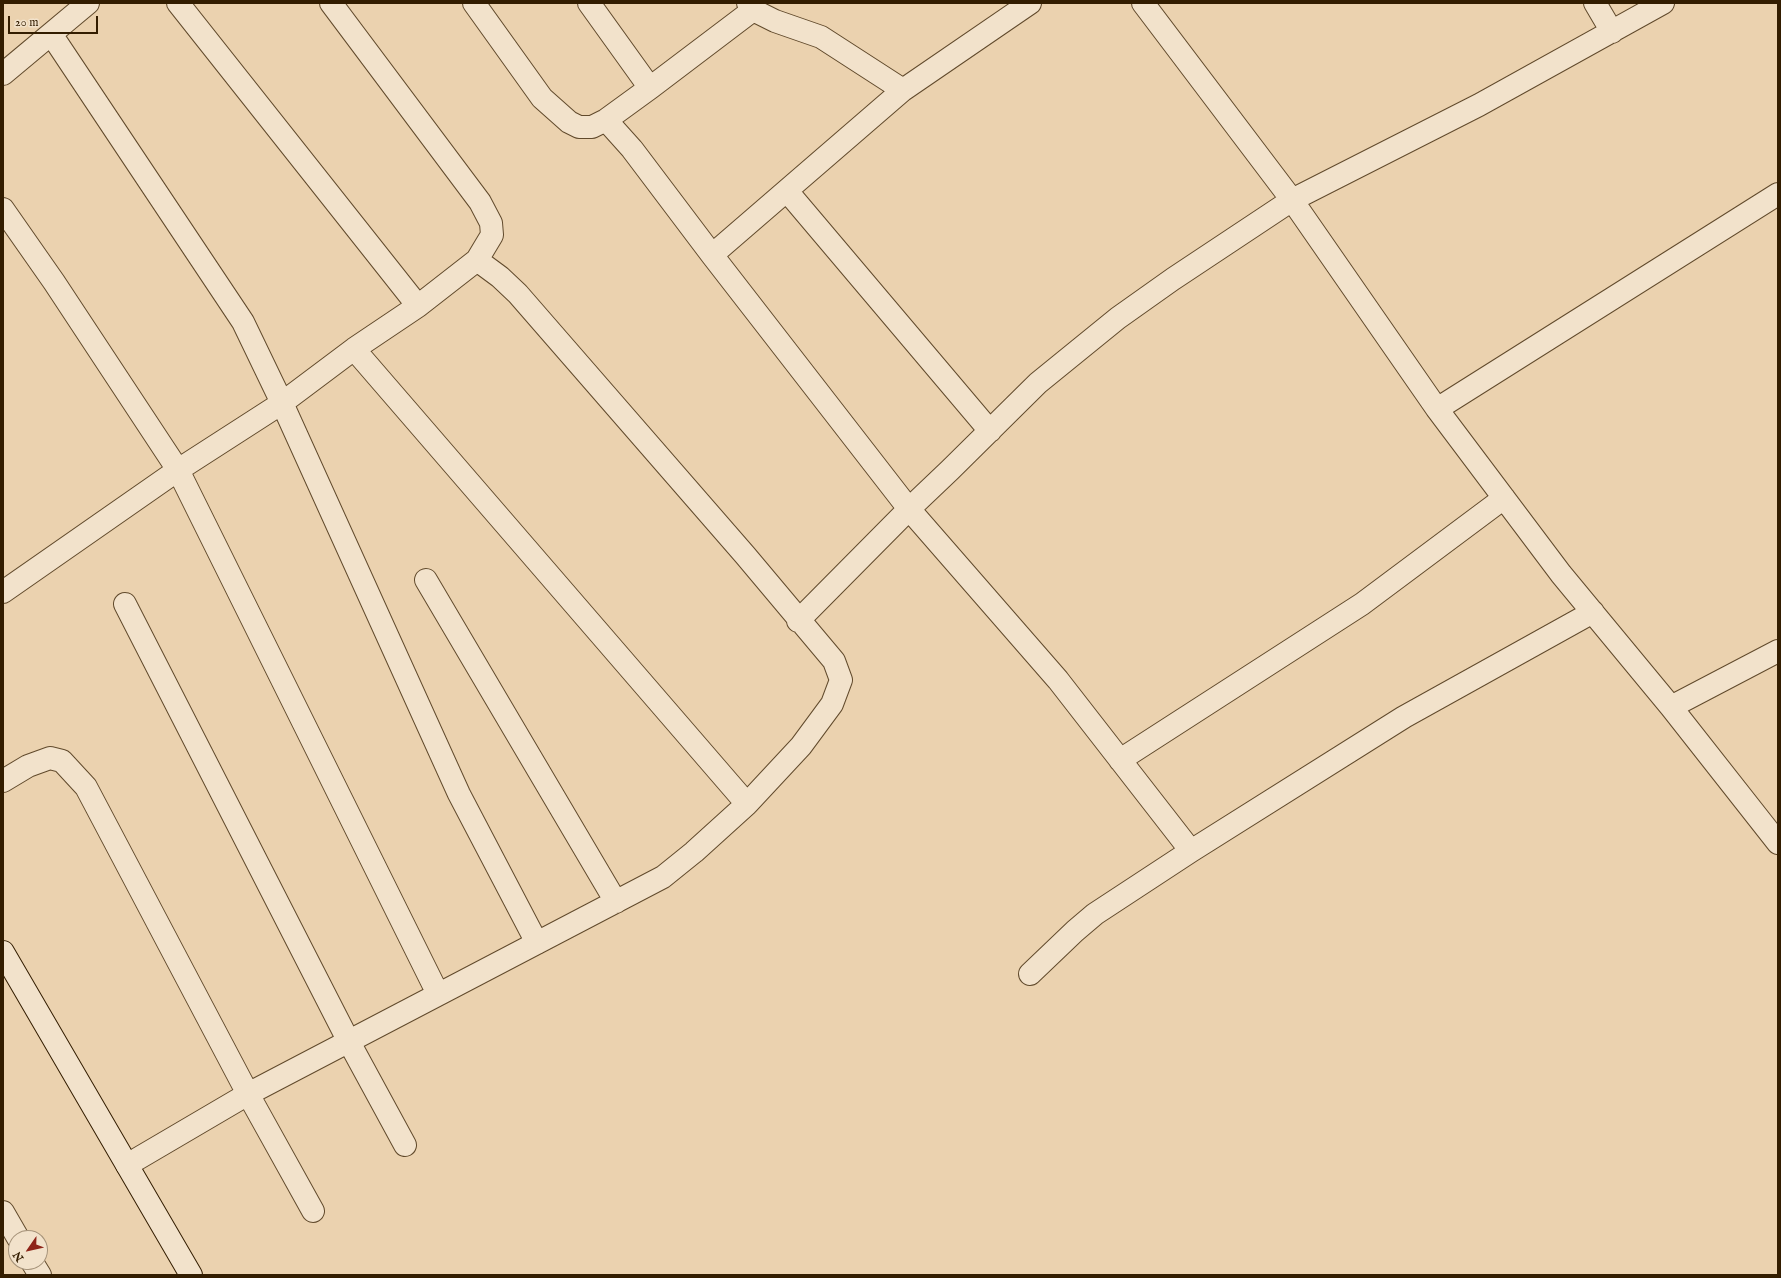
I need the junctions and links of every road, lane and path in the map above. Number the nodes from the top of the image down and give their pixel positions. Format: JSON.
{"nodes":[{"id":1,"x":88,"y":3,"type":"edge"},
{"id":2,"x":178,"y":3,"type":"edge"},
{"id":3,"x":331,"y":3,"type":"edge"},
{"id":4,"x":474,"y":3,"type":"edge"},
{"id":5,"x":589,"y":3,"type":"edge"},
{"id":6,"x":1030,"y":3,"type":"edge"},
{"id":7,"x":1143,"y":3,"type":"edge"},
{"id":8,"x":1595,"y":3,"type":"edge"},
{"id":9,"x":1663,"y":3,"type":"edge"},
{"id":10,"x":750,"y":6,"type":"edge"},
{"id":11,"x":1612,"y":32,"type":"junction"},
{"id":12,"x":51,"y":34,"type":"junction"},
{"id":13,"x":3,"y":74,"type":"edge"},
{"id":14,"x":650,"y":88,"type":"junction"},
{"id":15,"x":903,"y":90,"type":"junction"},
{"id":16,"x":606,"y":120,"type":"junction"},
{"id":17,"x":787,"y":191,"type":"junction"},
{"id":18,"x":1778,"y":194,"type":"edge"},
{"id":19,"x":1292,"y":200,"type":"junction"},
{"id":20,"x":3,"y":209,"type":"edge"},
{"id":21,"x":712,"y":255,"type":"junction"},
{"id":22,"x":477,"y":260,"type":"junction"},
{"id":23,"x":418,"y":306,"type":"junction"},
{"id":24,"x":354,"y":349,"type":"junction"},
{"id":25,"x":282,"y":403,"type":"junction"},
{"id":26,"x":1437,"y":409,"type":"junction"},
{"id":27,"x":990,"y":431,"type":"junction"},
{"id":28,"x":178,"y":470,"type":"junction"},
{"id":29,"x":1504,"y":498,"type":"junction"},
{"id":30,"x":909,"y":509,"type":"junction"},
{"id":31,"x":426,"y":580,"type":"dead end"},
{"id":32,"x":3,"y":592,"type":"edge"},
{"id":33,"x":125,"y":604,"type":"dead end"},
{"id":34,"x":1593,"y":612,"type":"junction"},
{"id":35,"x":798,"y":621,"type":"junction"},
{"id":36,"x":1778,"y":651,"type":"edge"},
{"id":37,"x":1671,"y":707,"type":"junction"},
{"id":38,"x":1120,"y":760,"type":"junction"},
{"id":39,"x":3,"y":781,"type":"edge"},
{"id":40,"x":746,"y":804,"type":"junction"},
{"id":41,"x":1770,"y":818,"type":"edge"},
{"id":42,"x":1778,"y":843,"type":"edge"},
{"id":43,"x":1191,"y":851,"type":"junction"},
{"id":44,"x":616,"y":902,"type":"junction"},
{"id":45,"x":537,"y":943,"type":"junction"},
{"id":46,"x":3,"y":952,"type":"edge"},
{"id":47,"x":1030,"y":974,"type":"dead end"},
{"id":48,"x":438,"y":994,"type":"junction"},
{"id":49,"x":349,"y":1042,"type":"junction"},
{"id":50,"x":248,"y":1094,"type":"junction"},
{"id":51,"x":405,"y":1145,"type":"dead end"},
{"id":52,"x":127,"y":1165,"type":"junction"},
{"id":53,"x":313,"y":1211,"type":"dead end"},
{"id":54,"x":3,"y":1212,"type":"edge"},
{"id":55,"x":13,"y":1230,"type":"edge"},
{"id":56,"x":191,"y":1275,"type":"edge"}],
"edges":[{"from":1,"to":12,"type":"street"},
{"from":2,"to":23,"type":"street"},
{"from":3,"to":22,"type":"street"},
{"from":4,"to":16,"type":"street"},
{"from":5,"to":14,"type":"street"},
{"from":6,"to":15,"type":"street"},
{"from":7,"to":19,"type":"street"},
{"from":8,"to":11,"type":"street"},
{"from":9,"to":11,"type":"street"},
{"from":10,"to":14,"type":"street"},
{"from":10,"to":15,"type":"street"},
{"from":11,"to":19,"type":"street"},
{"from":12,"to":13,"type":"street"},
{"from":12,"to":25,"type":"street"},
{"from":14,"to":16,"type":"street"},
{"from":15,"to":17,"type":"street"},
{"from":16,"to":21,"type":"street"},
{"from":17,"to":21,"type":"street"},
{"from":17,"to":27,"type":"street"},
{"from":18,"to":26,"type":"street"},
{"from":19,"to":26,"type":"street"},
{"from":19,"to":27,"type":"street"},
{"from":20,"to":28,"type":"street"},
{"from":21,"to":30,"type":"street"},
{"from":22,"to":23,"type":"street"},
{"from":22,"to":35,"type":"street"},
{"from":23,"to":24,"type":"street"},
{"from":24,"to":25,"type":"street"},
{"from":24,"to":40,"type":"street"},
{"from":25,"to":28,"type":"street"},
{"from":25,"to":45,"type":"street"},
{"from":26,"to":29,"type":"street"},
{"from":27,"to":30,"type":"street"},
{"from":28,"to":32,"type":"street"},
{"from":28,"to":48,"type":"street"},
{"from":29,"to":34,"type":"street"},
{"from":29,"to":38,"type":"street"},
{"from":30,"to":35,"type":"street"},
{"from":30,"to":38,"type":"street"},
{"from":31,"to":44,"type":"street"},
{"from":33,"to":49,"type":"street"},
{"from":34,"to":37,"type":"street"},
{"from":34,"to":43,"type":"street"},
{"from":35,"to":40,"type":"street"},
{"from":36,"to":37,"type":"street"},
{"from":37,"to":41,"type":"street"},
{"from":38,"to":43,"type":"street"},
{"from":39,"to":50,"type":"street"},
{"from":40,"to":44,"type":"street"},
{"from":41,"to":42,"type":"street"},
{"from":43,"to":47,"type":"street"},
{"from":44,"to":45,"type":"street"},
{"from":45,"to":48,"type":"street"},
{"from":46,"to":52,"type":"street"},
{"from":48,"to":49,"type":"street"},
{"from":49,"to":50,"type":"street"},
{"from":49,"to":51,"type":"street"},
{"from":50,"to":52,"type":"street"},
{"from":50,"to":53,"type":"street"},
{"from":52,"to":56,"type":"street"},
{"from":54,"to":55,"type":"street"}]}
